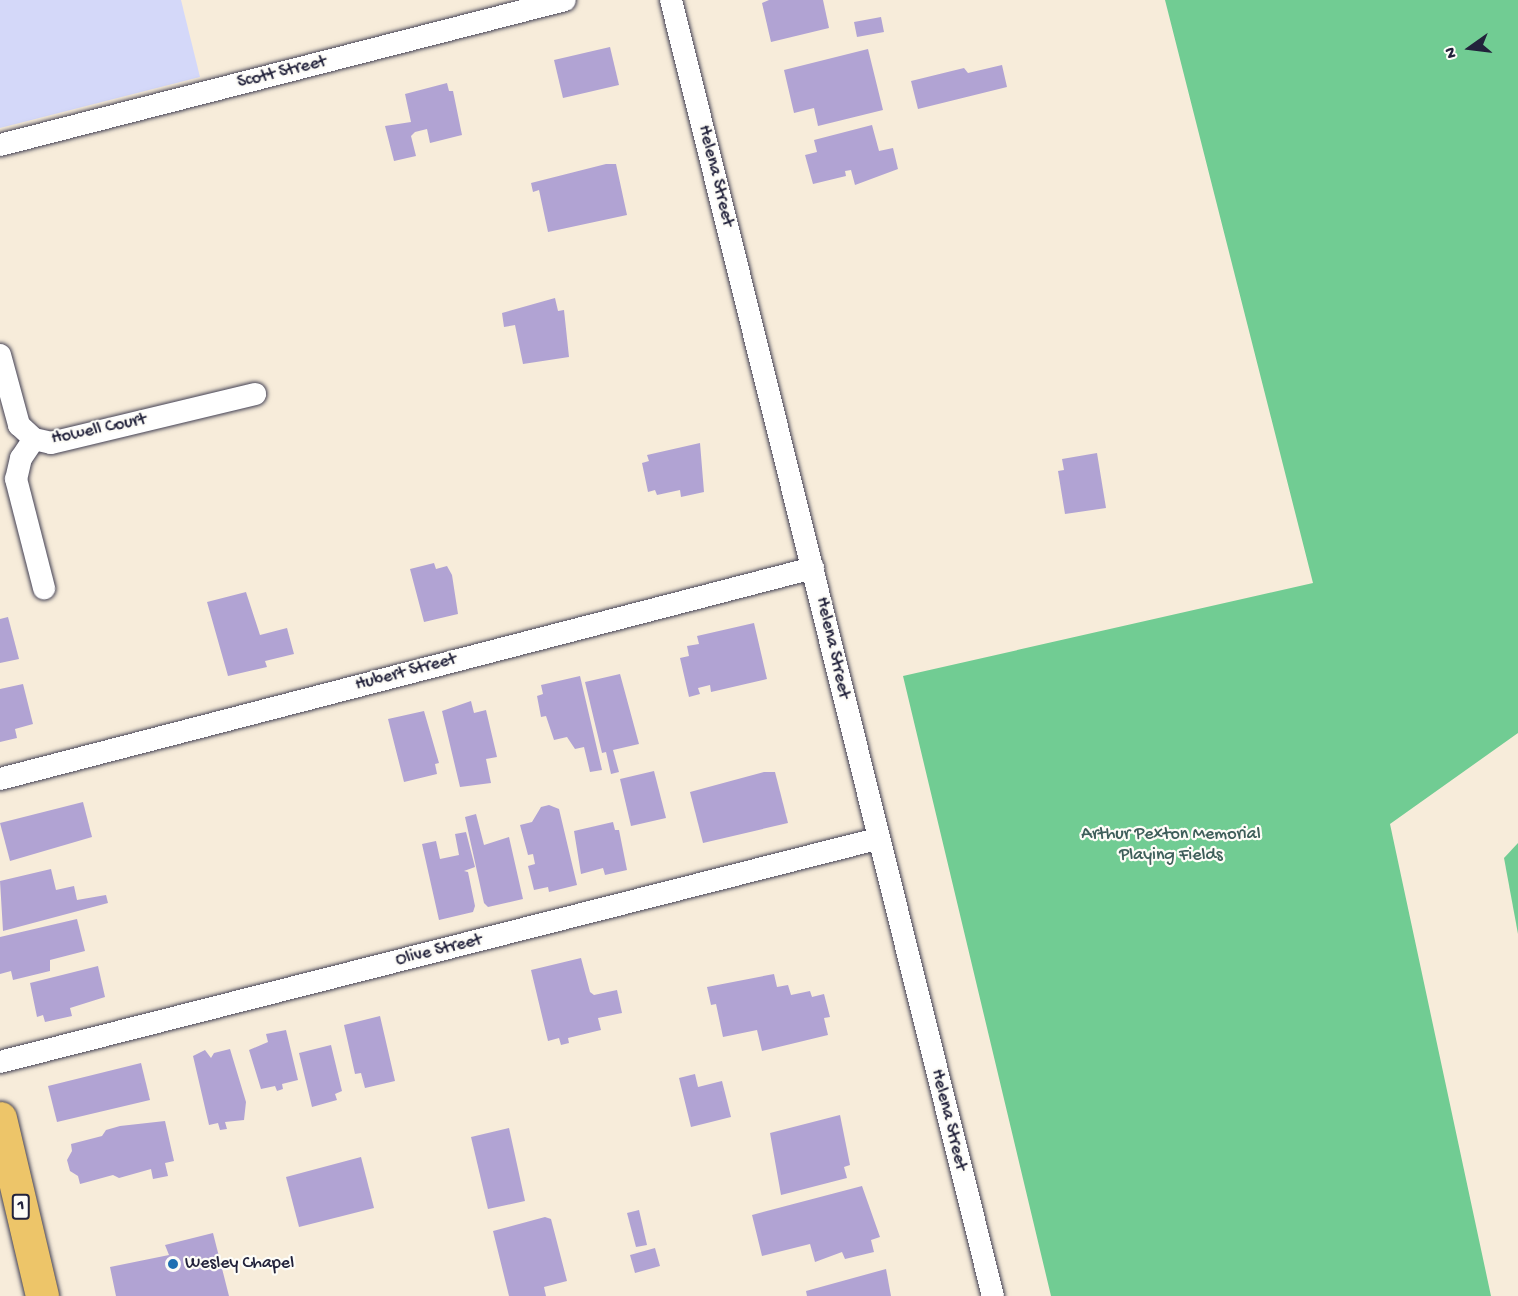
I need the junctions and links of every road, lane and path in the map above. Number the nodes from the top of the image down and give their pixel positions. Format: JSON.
{"nodes":[{"id":1,"x":565,"y":0,"type":"edge"},
{"id":2,"x":671,"y":0,"type":"edge"},
{"id":3,"x":0,"y":145,"type":"edge"},
{"id":4,"x":0,"y":355,"type":"edge"},
{"id":5,"x":255,"y":394,"type":"dead end"},
{"id":6,"x":34,"y":439,"type":"junction"},
{"id":7,"x":813,"y":567,"type":"junction"},
{"id":8,"x":44,"y":588,"type":"dead end"},
{"id":9,"x":0,"y":779,"type":"edge"},
{"id":10,"x":877,"y":839,"type":"junction"},
{"id":11,"x":0,"y":1062,"type":"edge"},
{"id":12,"x":0,"y":1118,"type":"edge"},
{"id":13,"x":42,"y":1296,"type":"edge"},
{"id":14,"x":993,"y":1296,"type":"edge"}],
"edges":[{"from":1,"to":3,"type":"street","name":"Scott Street"},
{"from":2,"to":7,"type":"street","name":"Helena Street"},
{"from":4,"to":6,"type":"street","name":"Howell Court"},
{"from":5,"to":6,"type":"street","name":"Howell Court"},
{"from":6,"to":8,"type":"street"},
{"from":7,"to":9,"type":"street","name":"Hubert Street"},
{"from":7,"to":10,"type":"street","name":"Helena Street"},
{"from":10,"to":11,"type":"street","name":"Olive Street"},
{"from":10,"to":14,"type":"street","name":"Helena Street"},
{"from":12,"to":13,"type":"highway","number":"1"}]}
